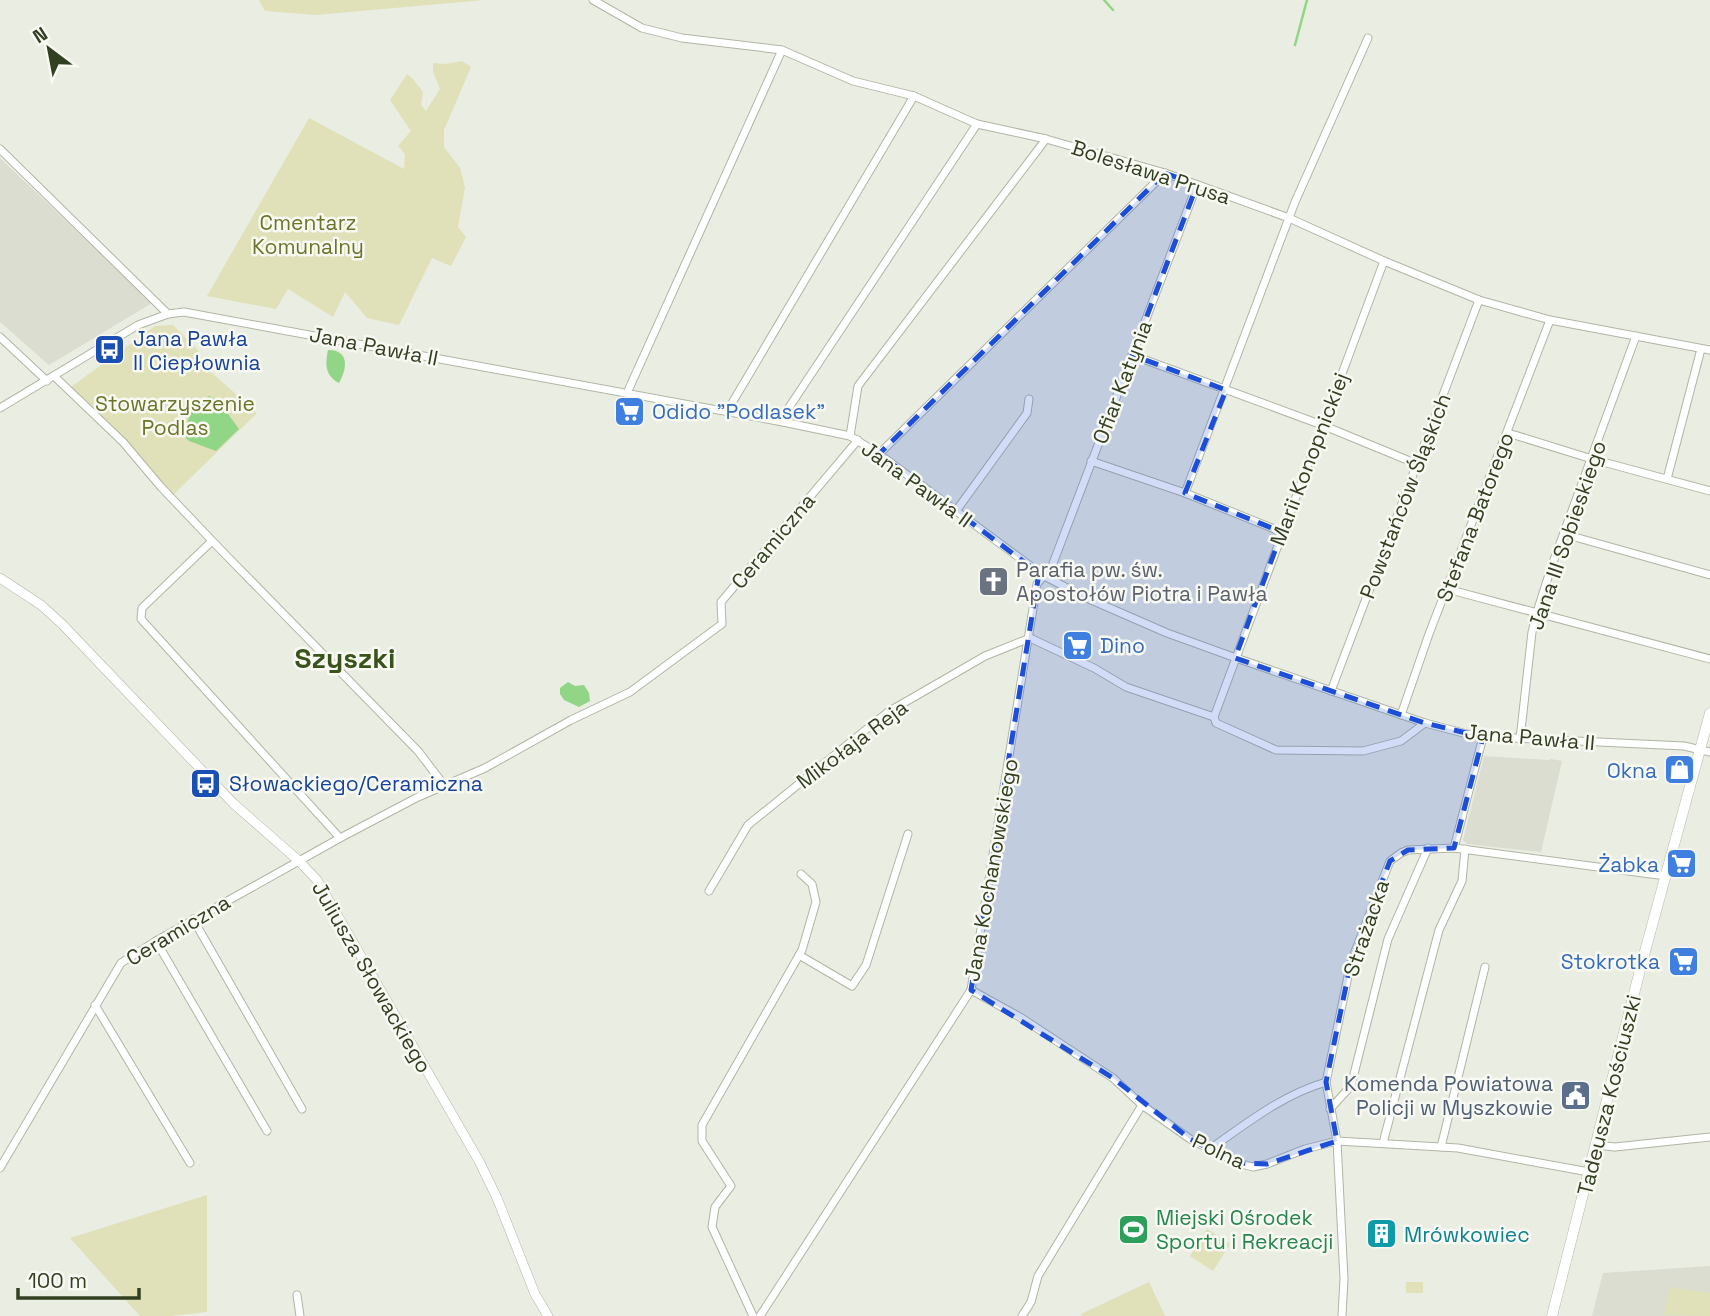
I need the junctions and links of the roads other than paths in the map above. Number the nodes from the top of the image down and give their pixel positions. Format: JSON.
{"nodes":[{"id":1,"x":593,"y":0,"type":"edge"},
{"id":2,"x":1368,"y":38,"type":"dead end"},
{"id":3,"x":782,"y":50,"type":"junction"},
{"id":4,"x":914,"y":96,"type":"junction"},
{"id":5,"x":977,"y":124,"type":"junction"},
{"id":6,"x":1046,"y":139,"type":"junction"},
{"id":7,"x":0,"y":149,"type":"edge"},
{"id":8,"x":1165,"y":173,"type":"junction"},
{"id":9,"x":1197,"y":186,"type":"junction"},
{"id":10,"x":1289,"y":218,"type":"junction"},
{"id":11,"x":1384,"y":261,"type":"junction"},
{"id":12,"x":1479,"y":300,"type":"junction"},
{"id":13,"x":169,"y":314,"type":"junction"},
{"id":14,"x":1550,"y":320,"type":"junction"},
{"id":15,"x":1636,"y":336,"type":"junction"},
{"id":16,"x":0,"y":337,"type":"edge"},
{"id":17,"x":1701,"y":349,"type":"junction"},
{"id":18,"x":1710,"y":350,"type":"edge"},
{"id":19,"x":1132,"y":355,"type":"junction"},
{"id":20,"x":54,"y":376,"type":"junction"},
{"id":21,"x":47,"y":381,"type":"junction"},
{"id":22,"x":1226,"y":390,"type":"junction"},
{"id":23,"x":627,"y":393,"type":"junction"},
{"id":24,"x":1029,"y":399,"type":"dead end"},
{"id":25,"x":0,"y":408,"type":"edge"},
{"id":26,"x":729,"y":412,"type":"junction"},
{"id":27,"x":783,"y":422,"type":"junction"},
{"id":28,"x":1322,"y":425,"type":"junction"},
{"id":29,"x":1508,"y":433,"type":"junction"},
{"id":30,"x":854,"y":438,"type":"junction"},
{"id":31,"x":879,"y":454,"type":"junction"},
{"id":32,"x":1592,"y":459,"type":"junction"},
{"id":33,"x":1091,"y":461,"type":"junction"},
{"id":34,"x":1417,"y":464,"type":"junction"},
{"id":35,"x":1667,"y":479,"type":"junction"},
{"id":36,"x":1710,"y":491,"type":"edge"},
{"id":37,"x":1185,"y":494,"type":"junction"},
{"id":38,"x":956,"y":511,"type":"junction"},
{"id":39,"x":1282,"y":532,"type":"junction"},
{"id":40,"x":1564,"y":534,"type":"junction"},
{"id":41,"x":212,"y":541,"type":"junction"},
{"id":42,"x":1710,"y":575,"type":"edge"},
{"id":43,"x":1044,"y":576,"type":"junction"},
{"id":44,"x":2,"y":578,"type":"edge"},
{"id":45,"x":1447,"y":589,"type":"junction"},
{"id":46,"x":1537,"y":612,"type":"junction"},
{"id":47,"x":1030,"y":638,"type":"junction"},
{"id":48,"x":1236,"y":658,"type":"junction"},
{"id":49,"x":1710,"y":659,"type":"edge"},
{"id":50,"x":1331,"y":691,"type":"junction"},
{"id":51,"x":1710,"y":713,"type":"edge"},
{"id":52,"x":1401,"y":715,"type":"junction"},
{"id":53,"x":1214,"y":717,"type":"junction"},
{"id":54,"x":1425,"y":723,"type":"junction"},
{"id":55,"x":1483,"y":737,"type":"junction"},
{"id":56,"x":1520,"y":739,"type":"junction"},
{"id":57,"x":1705,"y":751,"type":"edge"},
{"id":58,"x":444,"y":785,"type":"junction"},
{"id":59,"x":908,"y":834,"type":"dead end"},
{"id":60,"x":340,"y":838,"type":"junction"},
{"id":61,"x":1428,"y":848,"type":"junction"},
{"id":62,"x":1454,"y":848,"type":"junction"},
{"id":63,"x":1465,"y":849,"type":"junction"},
{"id":64,"x":299,"y":861,"type":"junction"},
{"id":65,"x":801,"y":874,"type":"dead end"},
{"id":66,"x":1666,"y":876,"type":"junction"},
{"id":67,"x":709,"y":891,"type":"dead end"},
{"id":68,"x":193,"y":919,"type":"junction"},
{"id":69,"x":156,"y":941,"type":"junction"},
{"id":70,"x":799,"y":955,"type":"junction"},
{"id":71,"x":1485,"y":967,"type":"dead end"},
{"id":72,"x":971,"y":990,"type":"junction"},
{"id":73,"x":95,"y":1005,"type":"junction"},
{"id":74,"x":1326,"y":1082,"type":"junction"},
{"id":75,"x":1143,"y":1105,"type":"junction"},
{"id":76,"x":302,"y":1109,"type":"dead end"},
{"id":77,"x":1330,"y":1109,"type":"junction"},
{"id":78,"x":267,"y":1131,"type":"dead end"},
{"id":79,"x":1710,"y":1137,"type":"edge"},
{"id":80,"x":1337,"y":1141,"type":"junction"},
{"id":81,"x":1383,"y":1143,"type":"junction"},
{"id":82,"x":1596,"y":1145,"type":"junction"},
{"id":83,"x":1441,"y":1147,"type":"junction"},
{"id":84,"x":1210,"y":1149,"type":"junction"},
{"id":85,"x":190,"y":1163,"type":"dead end"},
{"id":86,"x":0,"y":1168,"type":"edge"},
{"id":87,"x":1589,"y":1172,"type":"junction"},
{"id":88,"x":297,"y":1295,"type":"dead end"},
{"id":89,"x":1031,"y":1302,"type":"junction"},
{"id":90,"x":300,"y":1316,"type":"edge"},
{"id":91,"x":548,"y":1316,"type":"edge"},
{"id":92,"x":753,"y":1316,"type":"edge"},
{"id":93,"x":760,"y":1316,"type":"edge"},
{"id":94,"x":1022,"y":1316,"type":"edge"},
{"id":95,"x":1031,"y":1316,"type":"edge"},
{"id":96,"x":1342,"y":1316,"type":"edge"},
{"id":97,"x":1552,"y":1316,"type":"edge"}],
"edges":[{"from":1,"to":3,"type":"street","name":"Bolesława Prusa"},
{"from":2,"to":10,"type":"street"},
{"from":3,"to":4,"type":"street","name":"Bolesława Prusa"},
{"from":3,"to":23,"type":"street"},
{"from":4,"to":5,"type":"street","name":"Bolesława Prusa"},
{"from":4,"to":26,"type":"street"},
{"from":5,"to":6,"type":"street","name":"Bolesława Prusa"},
{"from":5,"to":27,"type":"street"},
{"from":6,"to":8,"type":"street","name":"Bolesława Prusa"},
{"from":6,"to":30,"type":"street"},
{"from":7,"to":13,"type":"street"},
{"from":8,"to":9,"type":"street","name":"Bolesława Prusa"},
{"from":8,"to":31,"type":"street"},
{"from":9,"to":10,"type":"street","name":"Bolesława Prusa"},
{"from":9,"to":19,"type":"street","name":"Ofiar Katynia"},
{"from":10,"to":11,"type":"street","name":"Bolesława Prusa"},
{"from":10,"to":22,"type":"street"},
{"from":11,"to":12,"type":"street","name":"Bolesława Prusa"},
{"from":11,"to":28,"type":"street","name":"Marii Konopnickiej"},
{"from":12,"to":14,"type":"street","name":"Bolesława Prusa"},
{"from":12,"to":34,"type":"street","name":"Powstańców Śląskich"},
{"from":13,"to":20,"type":"street","name":"Jana Pawła II"},
{"from":13,"to":23,"type":"street","name":"Jana Pawła II"},
{"from":14,"to":15,"type":"street","name":"Bolesława Prusa"},
{"from":14,"to":29,"type":"street","name":"Stefana Batorego"},
{"from":15,"to":17,"type":"street","name":"Bolesława Prusa"},
{"from":15,"to":32,"type":"street","name":"Jana III Sobieskiego"},
{"from":16,"to":21,"type":"street"},
{"from":17,"to":18,"type":"street","name":"Bolesława Prusa"},
{"from":17,"to":35,"type":"street"},
{"from":19,"to":22,"type":"street"},
{"from":19,"to":33,"type":"street","name":"Ofiar Katynia"},
{"from":20,"to":21,"type":"street","name":"Jana Pawła II"},
{"from":20,"to":41,"type":"street"},
{"from":21,"to":25,"type":"street","name":"Jana Pawła II"},
{"from":22,"to":28,"type":"street"},
{"from":22,"to":37,"type":"street"},
{"from":23,"to":26,"type":"street","name":"Jana Pawła II"},
{"from":24,"to":38,"type":"street"},
{"from":26,"to":27,"type":"street","name":"Jana Pawła II"},
{"from":27,"to":30,"type":"street","name":"Jana Pawła II"},
{"from":28,"to":34,"type":"street"},
{"from":28,"to":39,"type":"street","name":"Marii Konopnickiej"},
{"from":29,"to":32,"type":"street"},
{"from":29,"to":45,"type":"street","name":"Stefana Batorego"},
{"from":30,"to":31,"type":"street","name":"Jana Pawła II"},
{"from":30,"to":58,"type":"street","name":"Ceramiczna"},
{"from":31,"to":38,"type":"street","name":"Jana Pawła II"},
{"from":32,"to":35,"type":"street"},
{"from":32,"to":40,"type":"street","name":"Jana III Sobieskiego"},
{"from":33,"to":37,"type":"street"},
{"from":33,"to":43,"type":"street","name":"Ofiar Katynia"},
{"from":34,"to":50,"type":"street","name":"Powstańców Śląskich"},
{"from":35,"to":36,"type":"street"},
{"from":37,"to":39,"type":"street"},
{"from":38,"to":43,"type":"street","name":"Jana Pawła II"},
{"from":39,"to":48,"type":"street","name":"Marii Konopnickiej"},
{"from":40,"to":42,"type":"street"},
{"from":40,"to":46,"type":"street","name":"Jana III Sobieskiego"},
{"from":41,"to":58,"type":"street"},
{"from":41,"to":60,"type":"street"},
{"from":43,"to":47,"type":"street","name":"Jana Kochanowskiego"},
{"from":43,"to":48,"type":"street","name":"Jana Pawła II"},
{"from":44,"to":64,"type":"street","name":"Juliusza Słowackiego"},
{"from":45,"to":46,"type":"street"},
{"from":45,"to":52,"type":"street","name":"Stefana Batorego"},
{"from":46,"to":49,"type":"street"},
{"from":46,"to":56,"type":"street","name":"Jana III Sobieskiego"},
{"from":47,"to":53,"type":"street"},
{"from":47,"to":67,"type":"street","name":"Mikołaja Reja"},
{"from":47,"to":72,"type":"street","name":"Jana Kochanowskiego"},
{"from":48,"to":50,"type":"street","name":"Jana Pawła II"},
{"from":48,"to":53,"type":"street","name":"Marii Konopnickiej"},
{"from":50,"to":52,"type":"street","name":"Jana Pawła II"},
{"from":51,"to":57,"type":"main road","name":"Tadeusza Kościuszki"},
{"from":52,"to":54,"type":"street","name":"Jana Pawła II"},
{"from":53,"to":54,"type":"street"},
{"from":54,"to":55,"type":"street","name":"Jana Pawła II"},
{"from":55,"to":56,"type":"street","name":"Jana Pawła II"},
{"from":55,"to":62,"type":"street"},
{"from":56,"to":57,"type":"street","name":"Jana Pawła II"},
{"from":57,"to":66,"type":"main road","name":"Tadeusza Kościuszki"},
{"from":58,"to":60,"type":"street","name":"Ceramiczna"},
{"from":59,"to":70,"type":"street"},
{"from":60,"to":64,"type":"street","name":"Ceramiczna"},
{"from":61,"to":62,"type":"street","name":"Strażacka"},
{"from":61,"to":74,"type":"street","name":"Strażacka"},
{"from":61,"to":77,"type":"street"},
{"from":62,"to":63,"type":"street","name":"Strażacka"},
{"from":63,"to":66,"type":"street","name":"Strażacka"},
{"from":63,"to":81,"type":"street"},
{"from":64,"to":68,"type":"street","name":"Ceramiczna"},
{"from":64,"to":91,"type":"street","name":"Juliusza Słowackiego"},
{"from":65,"to":70,"type":"street"},
{"from":66,"to":82,"type":"main road","name":"Tadeusza Kościuszki"},
{"from":68,"to":69,"type":"street","name":"Ceramiczna"},
{"from":68,"to":76,"type":"street"},
{"from":69,"to":73,"type":"street","name":"Ceramiczna"},
{"from":69,"to":78,"type":"street"},
{"from":70,"to":92,"type":"street"},
{"from":71,"to":83,"type":"street"},
{"from":72,"to":75,"type":"street","name":"Polna"},
{"from":72,"to":93,"type":"street","name":"Jana Kochanowskiego"},
{"from":73,"to":85,"type":"street"},
{"from":73,"to":86,"type":"street","name":"Ceramiczna"},
{"from":74,"to":77,"type":"street","name":"Strażacka"},
{"from":74,"to":84,"type":"street"},
{"from":75,"to":84,"type":"street","name":"Polna"},
{"from":75,"to":89,"type":"street"},
{"from":77,"to":80,"type":"street","name":"Strażacka"},
{"from":79,"to":82,"type":"street"},
{"from":80,"to":81,"type":"street","name":"Polna"},
{"from":80,"to":84,"type":"street","name":"Polna"},
{"from":80,"to":96,"type":"street","name":"Strażacka"},
{"from":81,"to":83,"type":"street","name":"Polna"},
{"from":82,"to":87,"type":"main road","name":"Tadeusza Kościuszki"},
{"from":83,"to":87,"type":"street","name":"Polna"},
{"from":87,"to":97,"type":"main road","name":"Tadeusza Kościuszki"},
{"from":88,"to":90,"type":"street"},
{"from":89,"to":94,"type":"street"},
{"from":89,"to":95,"type":"street"}]}
